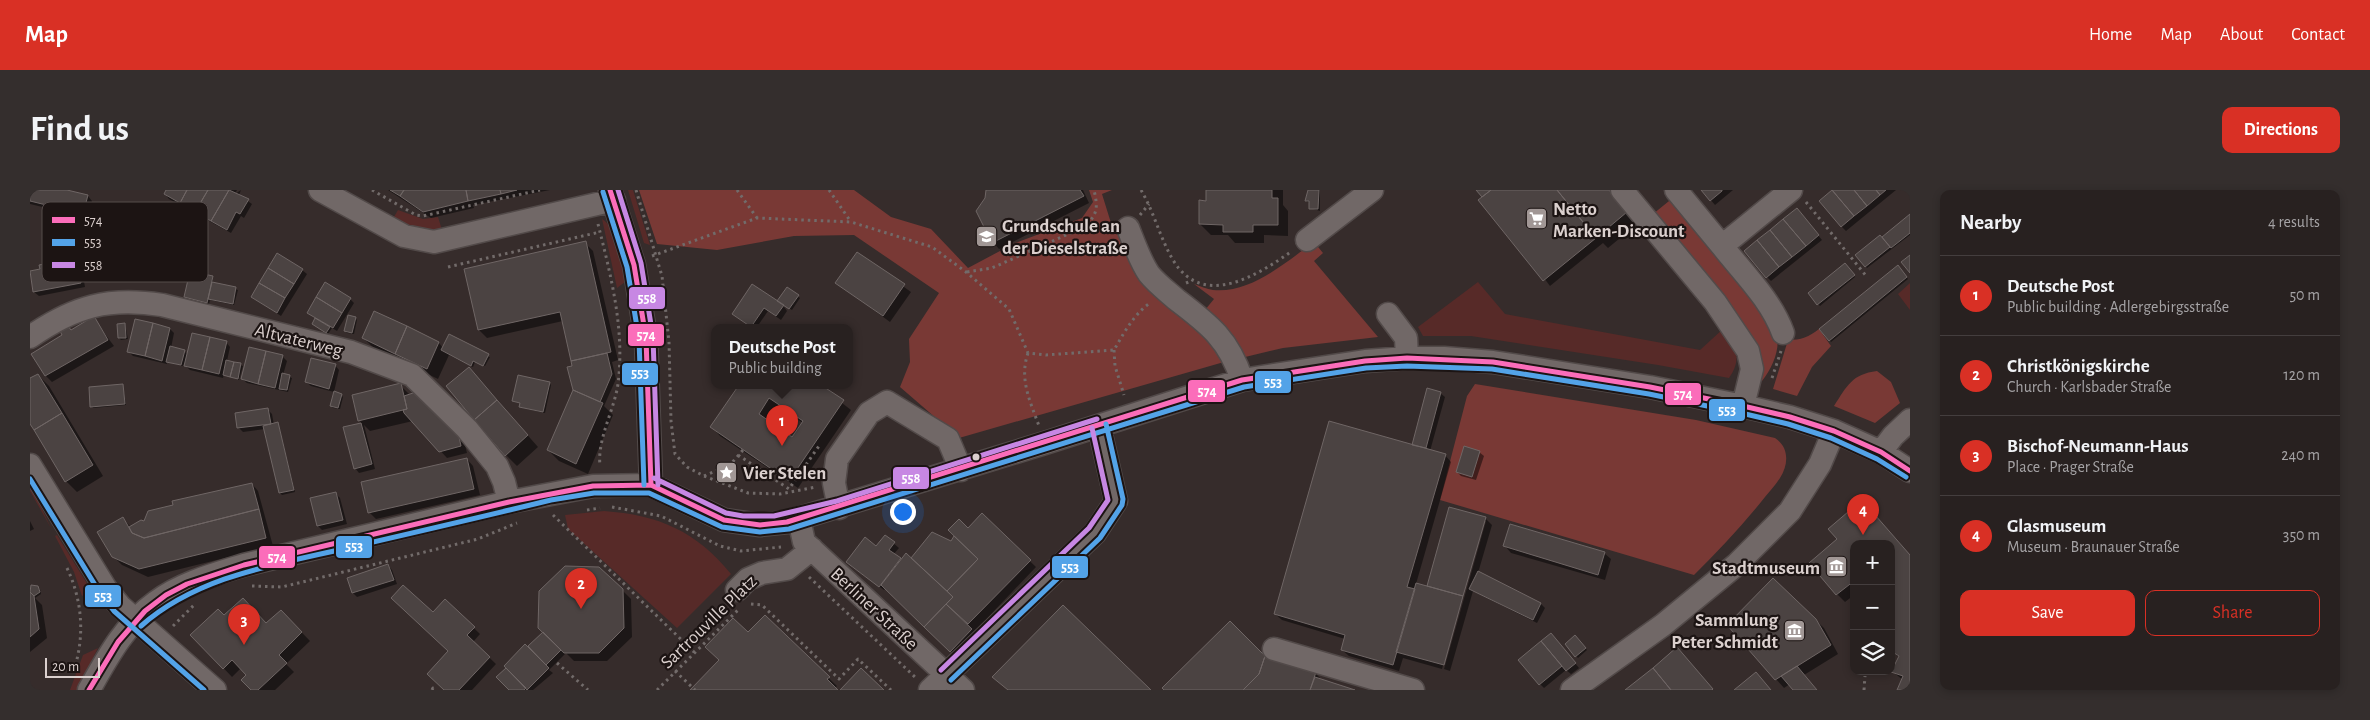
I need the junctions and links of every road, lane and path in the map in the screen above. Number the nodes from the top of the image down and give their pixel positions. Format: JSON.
{"nodes":[{"id":1,"x":320,"y":190,"type":"edge"},
{"id":2,"x":372,"y":190,"type":"edge"},
{"id":3,"x":540,"y":190,"type":"edge"},
{"id":4,"x":636,"y":190,"type":"edge"},
{"id":5,"x":737,"y":190,"type":"edge"},
{"id":6,"x":829,"y":190,"type":"edge"},
{"id":7,"x":1094,"y":190,"type":"edge"},
{"id":8,"x":1141,"y":190,"type":"edge"},
{"id":9,"x":1372,"y":190,"type":"edge"},
{"id":10,"x":1622,"y":190,"type":"edge"},
{"id":11,"x":1676,"y":190,"type":"edge"},
{"id":12,"x":1797,"y":194,"type":"edge"},
{"id":13,"x":605,"y":198,"type":"edge"},
{"id":14,"x":757,"y":218,"type":"junction"},
{"id":15,"x":852,"y":222,"type":"junction"},
{"id":16,"x":1128,"y":228,"type":"dead end"},
{"id":17,"x":600,"y":232,"type":"junction"},
{"id":18,"x":1307,"y":240,"type":"joint"},
{"id":19,"x":1722,"y":246,"type":"junction"},
{"id":20,"x":656,"y":254,"type":"junction"},
{"id":21,"x":634,"y":265,"type":"junction"},
{"id":22,"x":448,"y":267,"type":"dead end"},
{"id":23,"x":966,"y":272,"type":"junction"},
{"id":24,"x":1867,"y":277,"type":"dead end"},
{"id":25,"x":1193,"y":280,"type":"junction"},
{"id":26,"x":1167,"y":292,"type":"junction"},
{"id":27,"x":1388,"y":314,"type":"dead end"},
{"id":28,"x":1783,"y":333,"type":"joint"},
{"id":29,"x":30,"y":337,"type":"edge"},
{"id":30,"x":1114,"y":350,"type":"junction"},
{"id":31,"x":1028,"y":353,"type":"junction"},
{"id":32,"x":1408,"y":358,"type":"junction"},
{"id":33,"x":1242,"y":380,"type":"junction"},
{"id":34,"x":1770,"y":384,"type":"dead end"},
{"id":35,"x":1124,"y":395,"type":"dead end"},
{"id":36,"x":1743,"y":406,"type":"junction"},
{"id":37,"x":1910,"y":420,"type":"edge"},
{"id":38,"x":1099,"y":426,"type":"junction"},
{"id":39,"x":1834,"y":431,"type":"junction"},
{"id":40,"x":820,"y":444,"type":"dead end"},
{"id":41,"x":1045,"y":444,"type":"junction"},
{"id":42,"x":743,"y":450,"type":"dead end"},
{"id":43,"x":1881,"y":452,"type":"junction"},
{"id":44,"x":738,"y":455,"type":"junction"},
{"id":45,"x":30,"y":465,"type":"edge"},
{"id":46,"x":961,"y":470,"type":"junction"},
{"id":47,"x":1910,"y":471,"type":"edge"},
{"id":48,"x":704,"y":476,"type":"junction"},
{"id":49,"x":834,"y":483,"type":"junction"},
{"id":50,"x":651,"y":485,"type":"junction"},
{"id":51,"x":598,"y":486,"type":"junction"},
{"id":52,"x":509,"y":502,"type":"junction"},
{"id":53,"x":839,"y":508,"type":"junction"},
{"id":54,"x":584,"y":510,"type":"dead end"},
{"id":55,"x":560,"y":513,"type":"dead end"},
{"id":56,"x":553,"y":514,"type":"junction"},
{"id":57,"x":545,"y":516,"type":"dead end"},
{"id":58,"x":798,"y":519,"type":"junction"},
{"id":59,"x":522,"y":520,"type":"dead end"},
{"id":60,"x":812,"y":549,"type":"junction"},
{"id":61,"x":65,"y":562,"type":"dead end"},
{"id":62,"x":794,"y":563,"type":"junction"},
{"id":63,"x":244,"y":586,"type":"dead end"},
{"id":64,"x":745,"y":597,"type":"junction"},
{"id":65,"x":198,"y":601,"type":"dead end"},
{"id":66,"x":136,"y":620,"type":"junction"},
{"id":67,"x":160,"y":640,"type":"junction"},
{"id":68,"x":1274,"y":649,"type":"dead end"},
{"id":69,"x":694,"y":652,"type":"junction"},
{"id":70,"x":557,"y":663,"type":"dead end"},
{"id":71,"x":675,"y":671,"type":"junction"},
{"id":72,"x":1865,"y":676,"type":"dead end"},
{"id":73,"x":933,"y":683,"type":"edge"},
{"id":74,"x":80,"y":686,"type":"edge"},
{"id":75,"x":215,"y":690,"type":"edge"},
{"id":76,"x":432,"y":690,"type":"edge"},
{"id":77,"x":436,"y":690,"type":"edge"},
{"id":78,"x":588,"y":690,"type":"edge"},
{"id":79,"x":657,"y":690,"type":"edge"},
{"id":80,"x":695,"y":690,"type":"edge"},
{"id":81,"x":891,"y":690,"type":"edge"},
{"id":82,"x":963,"y":690,"type":"edge"},
{"id":83,"x":1413,"y":690,"type":"edge"},
{"id":84,"x":1572,"y":690,"type":"edge"},
{"id":85,"x":1864,"y":690,"type":"edge"}],
"edges":[{"from":1,"to":13,"type":"street"},
{"from":2,"to":3,"type":"path"},
{"from":4,"to":20,"type":"path"},
{"from":5,"to":14,"type":"path"},
{"from":6,"to":15,"type":"path"},
{"from":7,"to":23,"type":"path"},
{"from":8,"to":25,"type":"path"},
{"from":9,"to":18,"type":"street"},
{"from":10,"to":36,"type":"street"},
{"from":11,"to":19,"type":"street"},
{"from":12,"to":19,"type":"street"},
{"from":12,"to":24,"type":"path"},
{"from":13,"to":17,"type":"path"},
{"from":13,"to":21,"type":"street"},
{"from":14,"to":15,"type":"path"},
{"from":14,"to":20,"type":"path"},
{"from":15,"to":23,"type":"path"},
{"from":16,"to":26,"type":"street"},
{"from":17,"to":22,"type":"path"},
{"from":17,"to":51,"type":"path"},
{"from":18,"to":25,"type":"path"},
{"from":19,"to":28,"type":"street"},
{"from":20,"to":21,"type":"path"},
{"from":20,"to":48,"type":"path"},
{"from":21,"to":50,"type":"street"},
{"from":23,"to":31,"type":"path"},
{"from":25,"to":26,"type":"path"},
{"from":26,"to":30,"type":"path"},
{"from":26,"to":33,"type":"street"},
{"from":27,"to":32,"type":"street"},
{"from":28,"to":34,"type":"path"},
{"from":29,"to":52,"type":"street","name":"Altvaterweg"},
{"from":30,"to":31,"type":"path"},
{"from":30,"to":35,"type":"path"},
{"from":31,"to":41,"type":"path"},
{"from":32,"to":33,"type":"street"},
{"from":32,"to":36,"type":"street"},
{"from":33,"to":38,"type":"street"},
{"from":36,"to":39,"type":"street"},
{"from":37,"to":43,"type":"street"},
{"from":38,"to":41,"type":"street"},
{"from":38,"to":73,"type":"street"},
{"from":39,"to":43,"type":"street"},
{"from":39,"to":84,"type":"street"},
{"from":40,"to":44,"type":"path"},
{"from":41,"to":46,"type":"street"},
{"from":42,"to":44,"type":"path"},
{"from":43,"to":47,"type":"street"},
{"from":44,"to":48,"type":"path"},
{"from":45,"to":66,"type":"street"},
{"from":46,"to":49,"type":"street"},
{"from":46,"to":53,"type":"street"},
{"from":48,"to":49,"type":"path"},
{"from":49,"to":53,"type":"street"},
{"from":50,"to":51,"type":"street"},
{"from":50,"to":58,"type":"street"},
{"from":51,"to":52,"type":"street"},
{"from":51,"to":54,"type":"path"},
{"from":52,"to":66,"type":"street"},
{"from":53,"to":58,"type":"street"},
{"from":55,"to":56,"type":"path"},
{"from":56,"to":57,"type":"path"},
{"from":56,"to":69,"type":"path"},
{"from":58,"to":60,"type":"street","name":"Berliner Straße"},
{"from":59,"to":63,"type":"path"},
{"from":60,"to":62,"type":"street"},
{"from":60,"to":73,"type":"street","name":"Berliner Straße"},
{"from":61,"to":74,"type":"path"},
{"from":62,"to":64,"type":"street"},
{"from":62,"to":73,"type":"path"},
{"from":64,"to":69,"type":"path","name":"Sartrouville Platz"},
{"from":64,"to":81,"type":"path"},
{"from":65,"to":67,"type":"path"},
{"from":66,"to":67,"type":"street"},
{"from":66,"to":74,"type":"street"},
{"from":67,"to":75,"type":"street"},
{"from":68,"to":83,"type":"street"},
{"from":69,"to":71,"type":"path","name":"Sartrouville Platz"},
{"from":70,"to":78,"type":"path"},
{"from":71,"to":79,"type":"path","name":"Sartrouville Platz"},
{"from":71,"to":80,"type":"path"},
{"from":72,"to":85,"type":"path"},
{"from":73,"to":82,"type":"street","name":"Berliner Straße"},
{"from":76,"to":77,"type":"path"}]}
